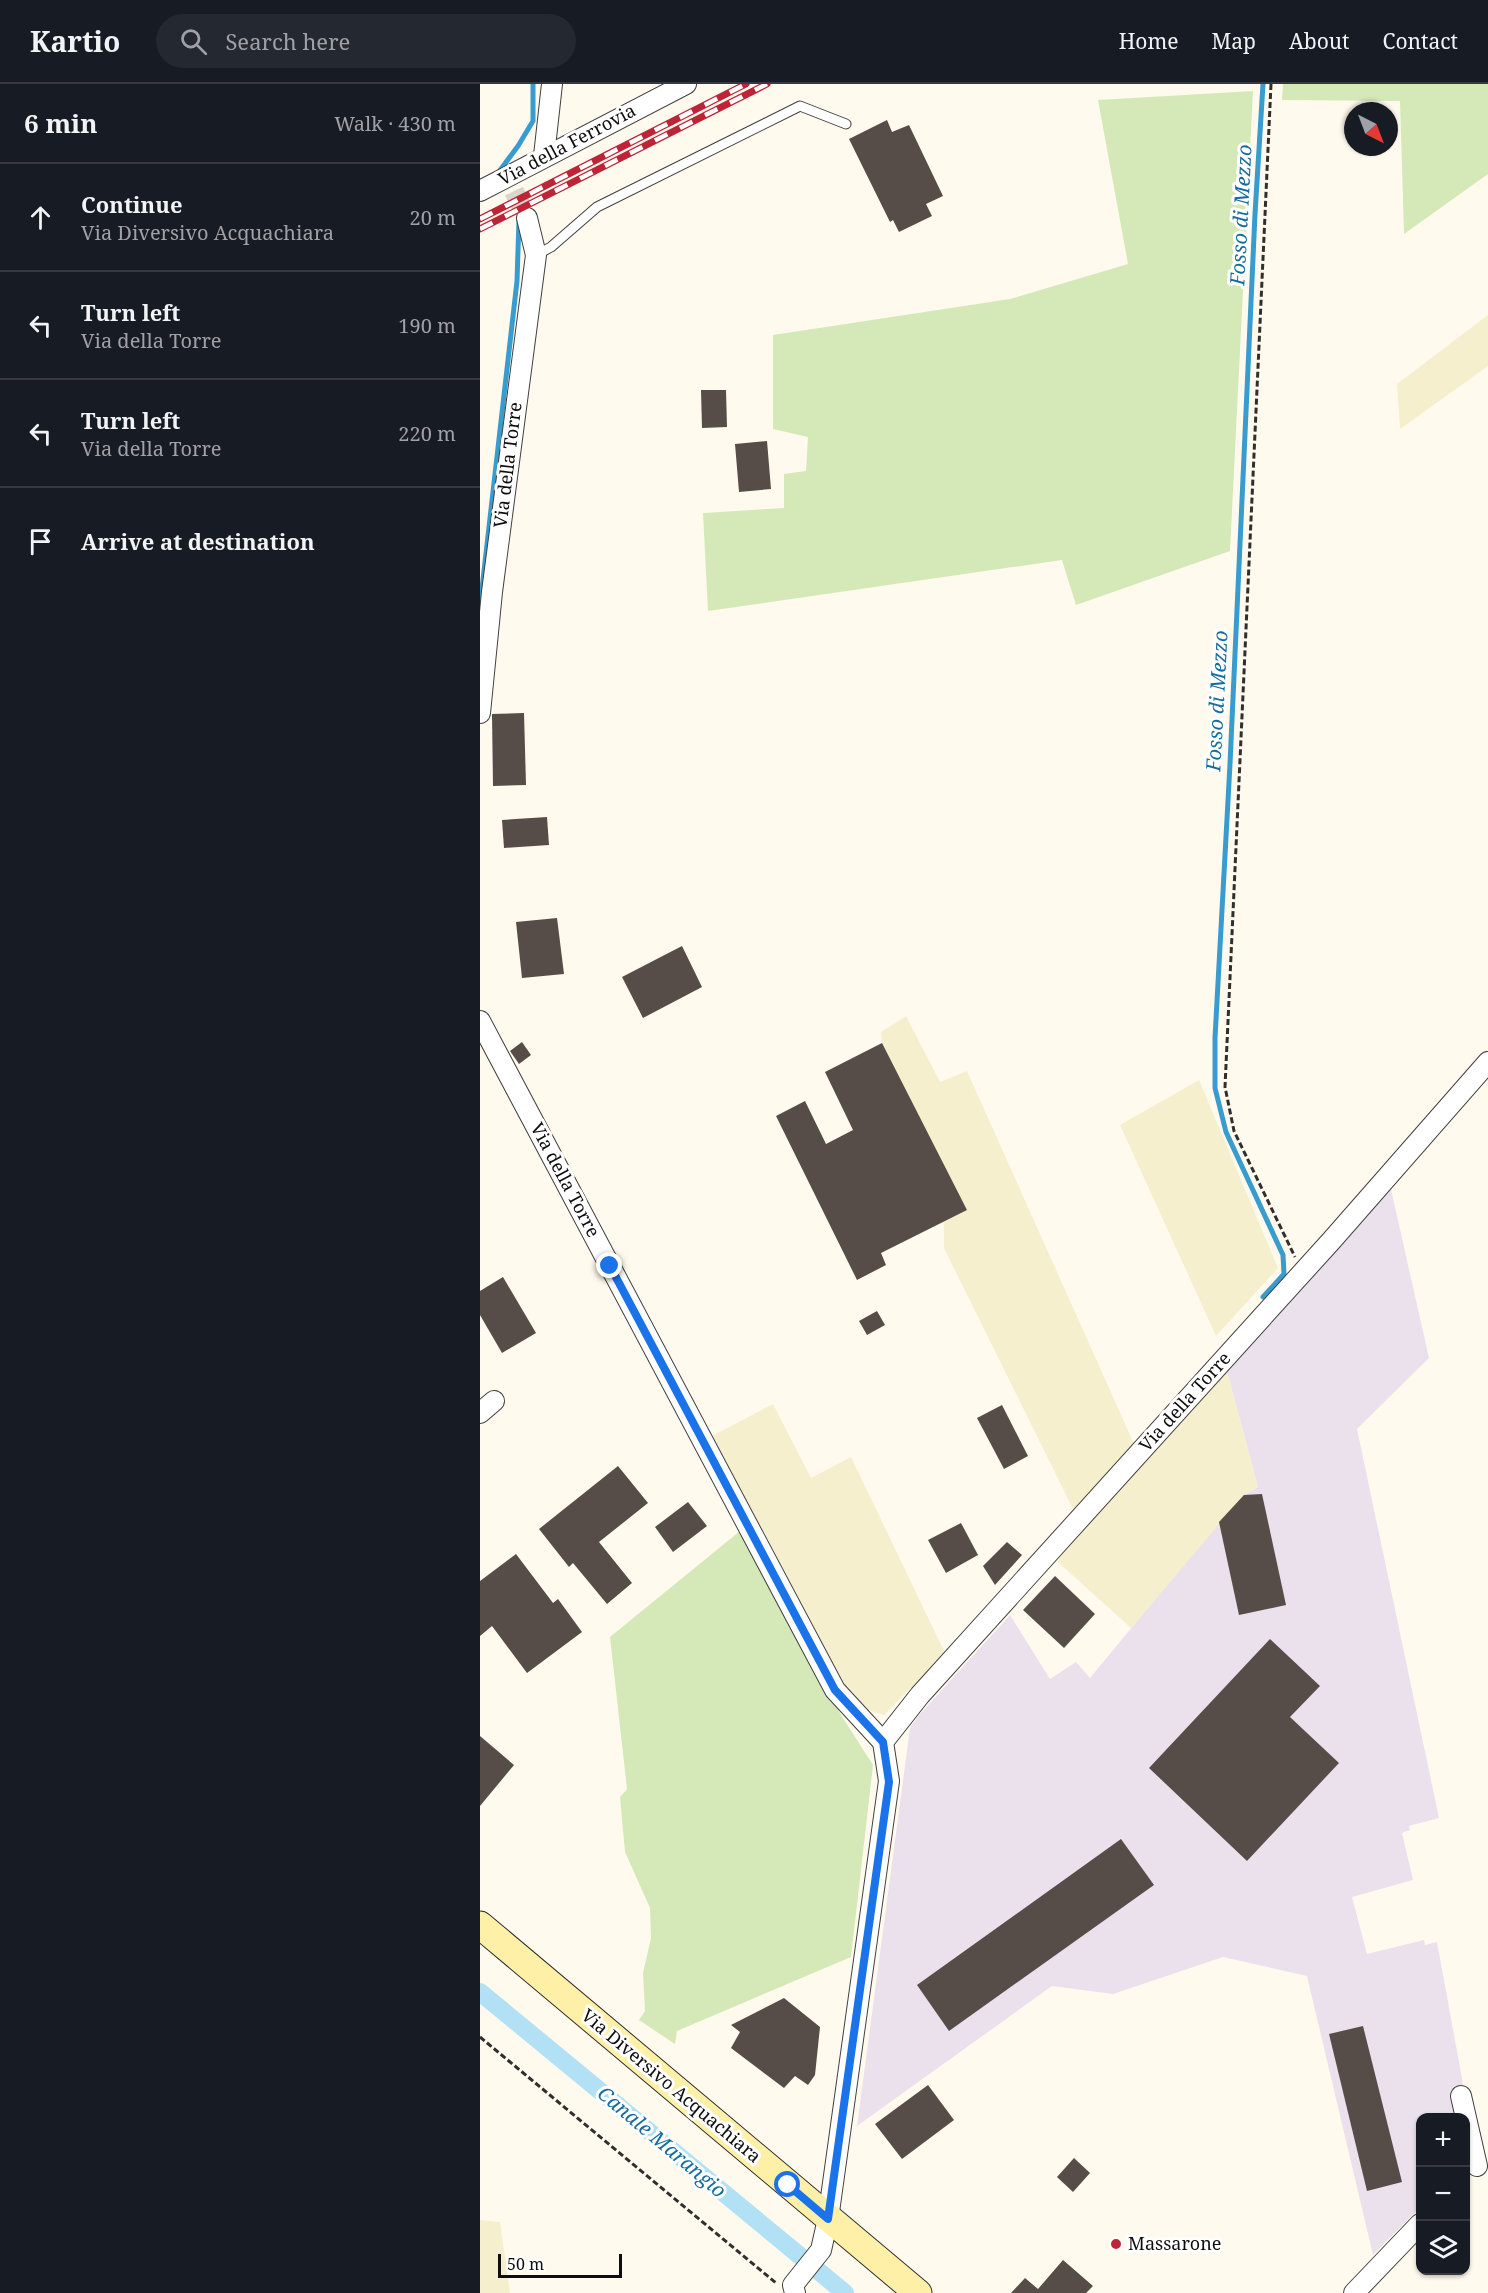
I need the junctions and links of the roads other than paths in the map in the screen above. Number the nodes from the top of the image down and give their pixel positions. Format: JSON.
{"nodes":[{"id":1,"x":552,"y":84,"type":"edge"},
{"id":2,"x":686,"y":84,"type":"edge"},
{"id":3,"x":846,"y":124,"type":"dead end"},
{"id":4,"x":544,"y":156,"type":"junction"},
{"id":5,"x":480,"y":191,"type":"edge"},
{"id":6,"x":527,"y":218,"type":"tunnel mouth"},
{"id":7,"x":536,"y":255,"type":"junction"},
{"id":8,"x":480,"y":713,"type":"edge"},
{"id":9,"x":480,"y":1021,"type":"edge"},
{"id":10,"x":1488,"y":1062,"type":"edge"},
{"id":11,"x":883,"y":1742,"type":"junction"},
{"id":12,"x":480,"y":1925,"type":"edge"},
{"id":13,"x":1461,"y":2096,"type":"dead end"},
{"id":14,"x":1477,"y":2166,"type":"edge"},
{"id":15,"x":828,"y":2219,"type":"junction"},
{"id":16,"x":1416,"y":2228,"type":"edge"},
{"id":17,"x":789,"y":2288,"type":"edge"},
{"id":18,"x":918,"y":2293,"type":"edge"},
{"id":19,"x":1354,"y":2293,"type":"edge"}],
"edges":[{"from":1,"to":4,"type":"street"},
{"from":2,"to":4,"type":"street","name":"Via della Ferrovia"},
{"from":3,"to":7,"type":"lane"},
{"from":4,"to":5,"type":"street","name":"Via della Ferrovia"},
{"from":6,"to":7,"type":"street","name":"Via della Torre"},
{"from":7,"to":8,"type":"street","name":"Via della Torre"},
{"from":9,"to":11,"type":"street","name":"Via della Torre"},
{"from":10,"to":11,"type":"street","name":"Via della Torre"},
{"from":11,"to":15,"type":"street"},
{"from":12,"to":15,"type":"main road","name":"Via Diversivo Acquachiara"},
{"from":13,"to":14,"type":"street"},
{"from":15,"to":17,"type":"street"},
{"from":15,"to":18,"type":"main road","name":"Via Diversivo Acquachiara"},
{"from":16,"to":19,"type":"street"}]}
